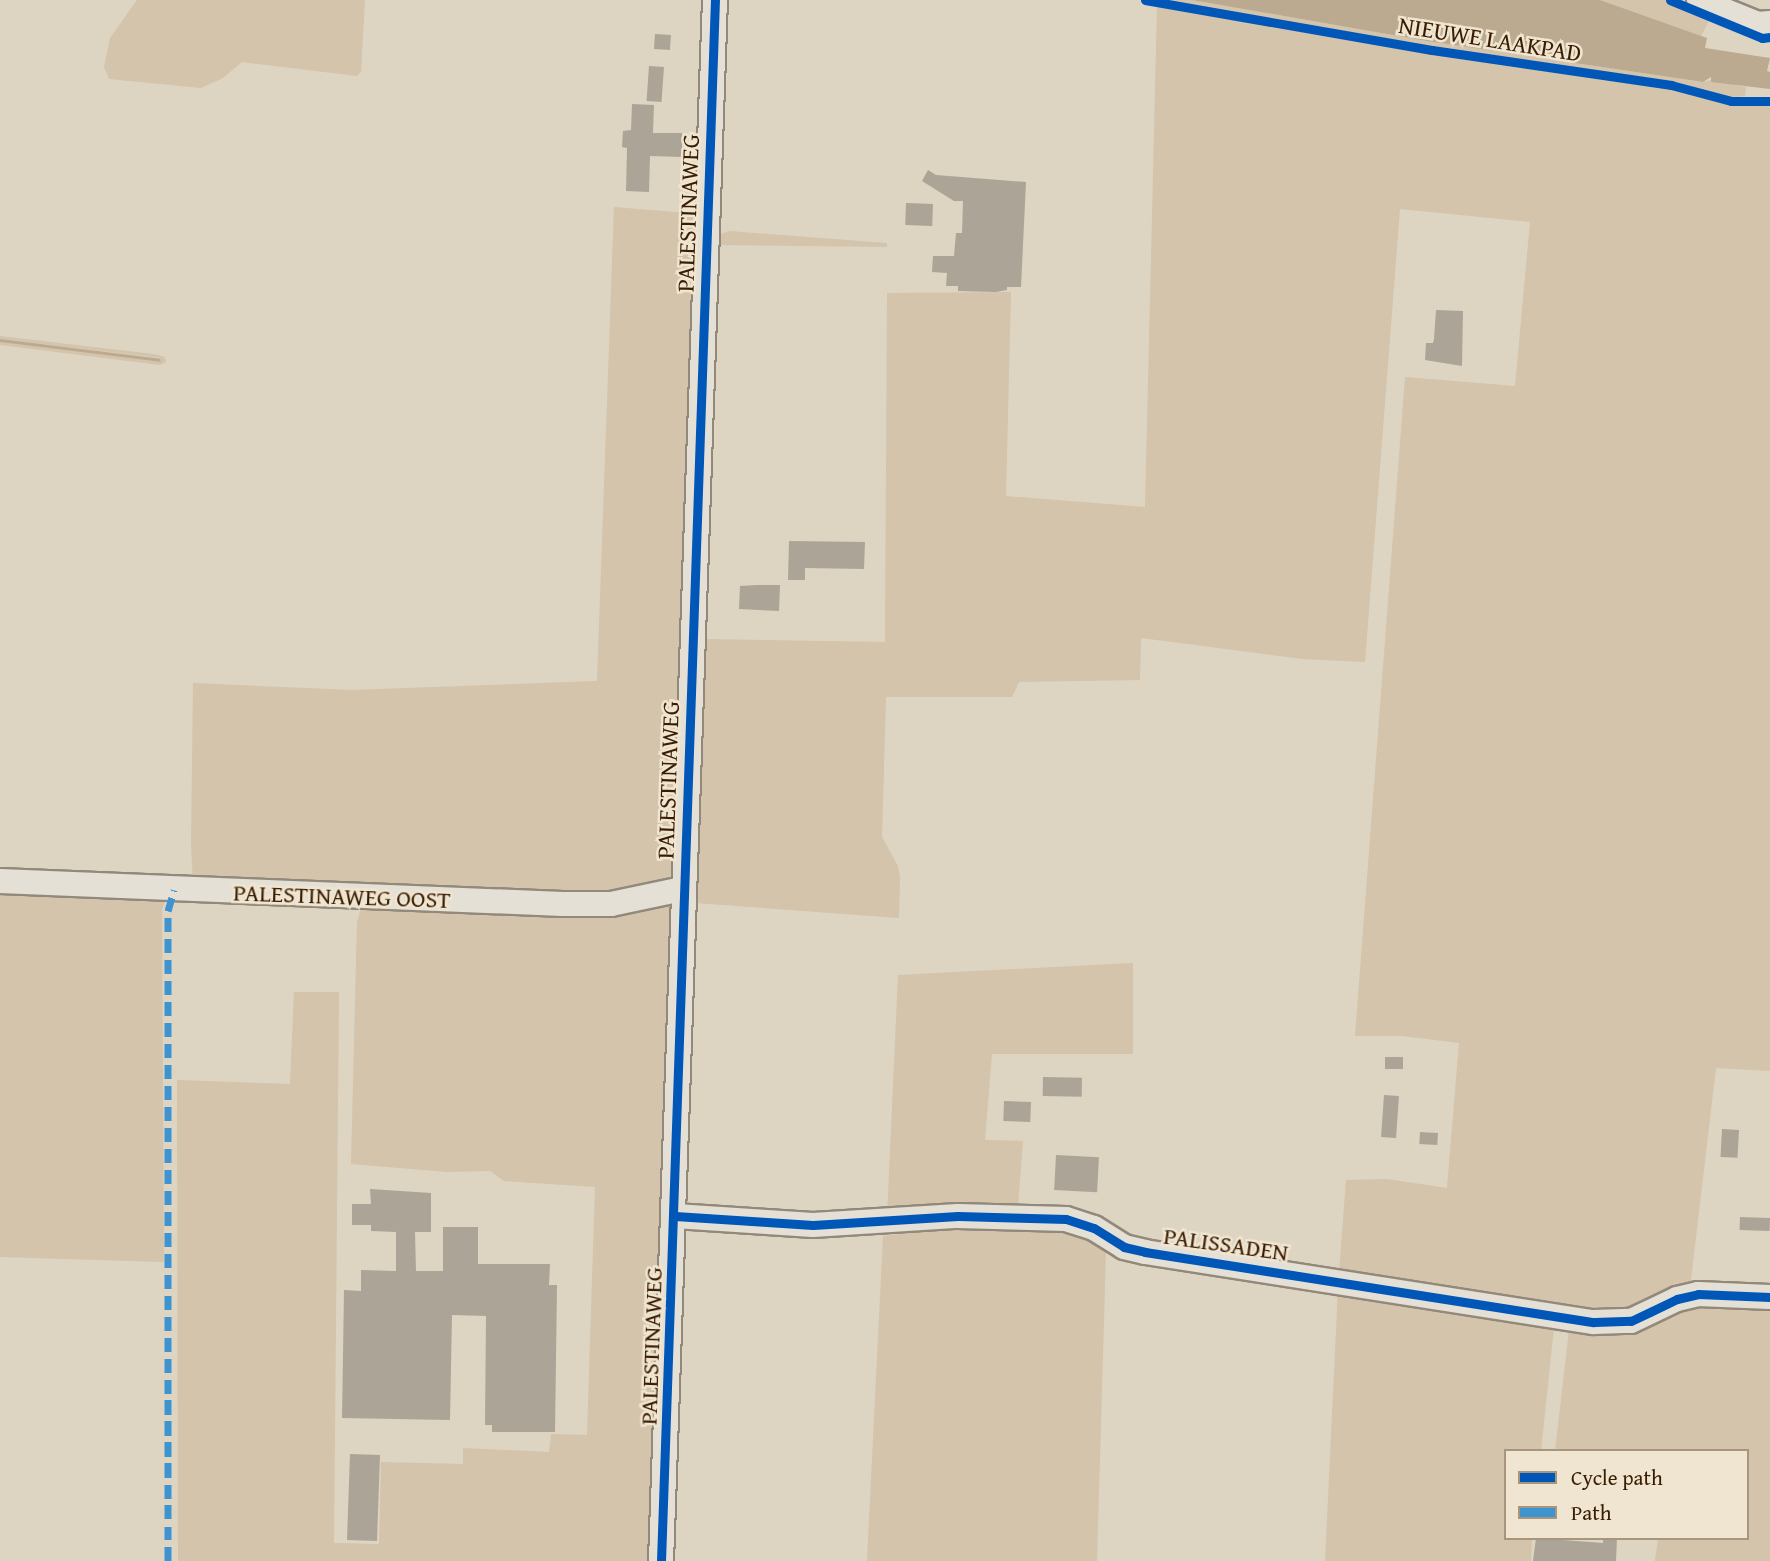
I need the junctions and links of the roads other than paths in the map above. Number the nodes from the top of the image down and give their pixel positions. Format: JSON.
{"nodes":[{"id":1,"x":715,"y":0,"type":"edge"},
{"id":2,"x":1699,"y":0,"type":"edge"},
{"id":3,"x":1770,"y":23,"type":"edge"},
{"id":4,"x":0,"y":881,"type":"edge"},
{"id":5,"x":683,"y":889,"type":"junction"},
{"id":6,"x":675,"y":1216,"type":"junction"},
{"id":7,"x":1770,"y":1297,"type":"edge"},
{"id":8,"x":661,"y":1561,"type":"edge"}],
"edges":[{"from":1,"to":5,"type":"street","name":"PALESTINAWEG"},
{"from":2,"to":3,"type":"street"},
{"from":4,"to":5,"type":"street","name":"PALESTINAWEG OOST"},
{"from":5,"to":6,"type":"street","name":"PALESTINAWEG"},
{"from":6,"to":7,"type":"street","name":"PALISSADEN"},
{"from":6,"to":8,"type":"street","name":"PALESTINAWEG"}]}
